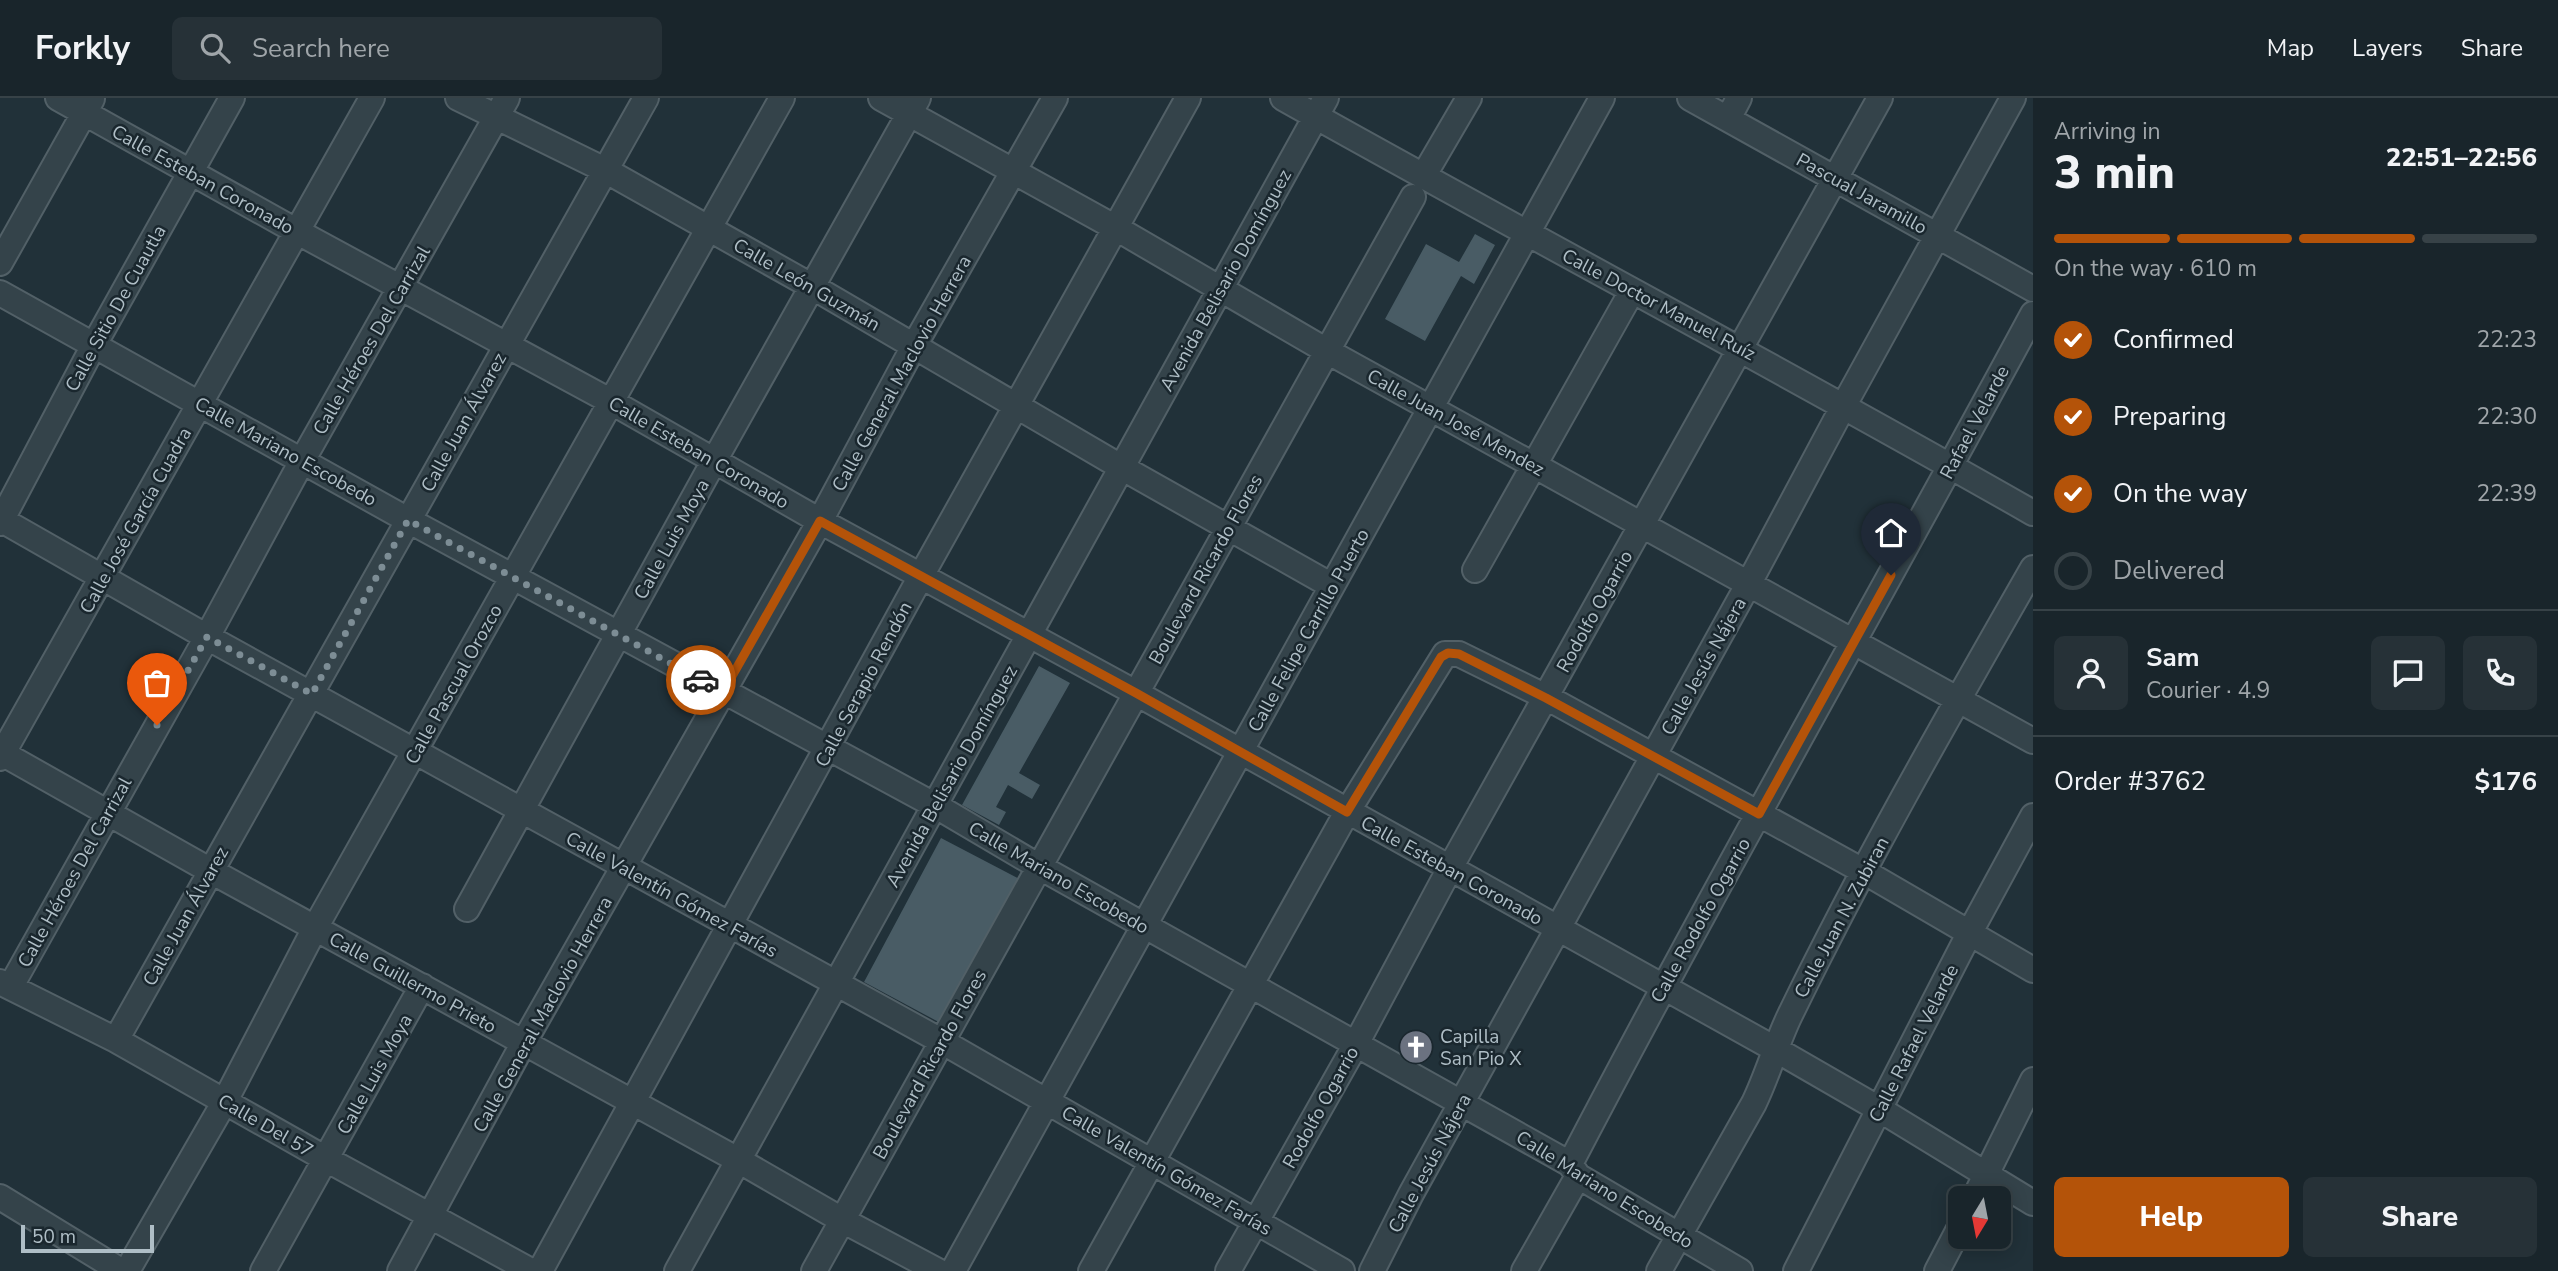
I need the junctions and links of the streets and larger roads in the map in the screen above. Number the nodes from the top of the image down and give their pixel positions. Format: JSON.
{"nodes":[{"id":1,"x":58,"y":98,"type":"edge"},
{"id":2,"x":232,"y":98,"type":"edge"},
{"id":3,"x":372,"y":98,"type":"edge"},
{"id":4,"x":458,"y":98,"type":"edge"},
{"id":5,"x":646,"y":98,"type":"edge"},
{"id":6,"x":782,"y":98,"type":"edge"},
{"id":7,"x":881,"y":98,"type":"edge"},
{"id":8,"x":1055,"y":98,"type":"edge"},
{"id":9,"x":1188,"y":98,"type":"edge"},
{"id":10,"x":1283,"y":98,"type":"edge"},
{"id":11,"x":1469,"y":98,"type":"edge"},
{"id":12,"x":1602,"y":98,"type":"edge"},
{"id":13,"x":1690,"y":98,"type":"edge"},
{"id":14,"x":1880,"y":98,"type":"edge"},
{"id":15,"x":2013,"y":98,"type":"edge"},
{"id":16,"x":88,"y":105,"type":"edge"},
{"id":17,"x":914,"y":106,"type":"edge"},
{"id":18,"x":1321,"y":107,"type":"edge"},
{"id":19,"x":501,"y":108,"type":"edge"},
{"id":20,"x":1734,"y":108,"type":"edge"},
{"id":21,"x":605,"y":170,"type":"junction"},
{"id":22,"x":1013,"y":171,"type":"junction"},
{"id":23,"x":190,"y":172,"type":"junction"},
{"id":24,"x":1424,"y":175,"type":"junction"},
{"id":25,"x":1836,"y":178,"type":"junction"},
{"id":26,"x":1413,"y":197,"type":"dead end"},
{"id":27,"x":1116,"y":228,"type":"junction"},
{"id":28,"x":709,"y":229,"type":"junction"},
{"id":29,"x":296,"y":231,"type":"junction"},
{"id":30,"x":1527,"y":233,"type":"junction"},
{"id":31,"x":1937,"y":235,"type":"junction"},
{"id":32,"x":0,"y":263,"type":"edge"},
{"id":33,"x":401,"y":288,"type":"junction"},
{"id":34,"x":813,"y":288,"type":"junction"},
{"id":35,"x":2033,"y":289,"type":"edge"},
{"id":36,"x":1221,"y":290,"type":"junction"},
{"id":37,"x":1632,"y":292,"type":"junction"},
{"id":38,"x":0,"y":293,"type":"edge"},
{"id":39,"x":2033,"y":314,"type":"edge"},
{"id":40,"x":507,"y":344,"type":"junction"},
{"id":41,"x":94,"y":345,"type":"junction"},
{"id":42,"x":914,"y":346,"type":"junction"},
{"id":43,"x":1741,"y":349,"type":"junction"},
{"id":44,"x":1327,"y":351,"type":"junction"},
{"id":45,"x":610,"y":401,"type":"junction"},
{"id":46,"x":200,"y":403,"type":"junction"},
{"id":47,"x":1844,"y":405,"type":"junction"},
{"id":48,"x":1016,"y":407,"type":"junction"},
{"id":49,"x":1431,"y":408,"type":"junction"},
{"id":50,"x":302,"y":461,"type":"junction"},
{"id":51,"x":714,"y":461,"type":"junction"},
{"id":52,"x":1535,"y":465,"type":"junction"},
{"id":53,"x":1951,"y":466,"type":"junction"},
{"id":54,"x":1121,"y":467,"type":"junction"},
{"id":55,"x":2033,"y":513,"type":"edge"},
{"id":56,"x":408,"y":520,"type":"junction"},
{"id":57,"x":1,"y":521,"type":"edge"},
{"id":58,"x":820,"y":521,"type":"junction"},
{"id":59,"x":1642,"y":524,"type":"junction"},
{"id":60,"x":1228,"y":528,"type":"junction"},
{"id":61,"x":2033,"y":568,"type":"edge"},
{"id":62,"x":1475,"y":570,"type":"dead end"},
{"id":63,"x":513,"y":575,"type":"junction"},
{"id":64,"x":921,"y":576,"type":"junction"},
{"id":65,"x":103,"y":577,"type":"junction"},
{"id":66,"x":1749,"y":583,"type":"junction"},
{"id":67,"x":1332,"y":586,"type":"junction"},
{"id":68,"x":619,"y":634,"type":"junction"},
{"id":69,"x":1028,"y":635,"type":"junction"},
{"id":70,"x":207,"y":637,"type":"junction"},
{"id":71,"x":1855,"y":641,"type":"junction"},
{"id":72,"x":723,"y":692,"type":"junction"},
{"id":73,"x":1136,"y":693,"type":"junction"},
{"id":74,"x":312,"y":694,"type":"junction"},
{"id":75,"x":1546,"y":698,"type":"junction"},
{"id":76,"x":1959,"y":699,"type":"junction"},
{"id":77,"x":2033,"y":741,"type":"edge"},
{"id":78,"x":829,"y":747,"type":"junction"},
{"id":79,"x":415,"y":751,"type":"junction"},
{"id":80,"x":1241,"y":753,"type":"junction"},
{"id":81,"x":1,"y":755,"type":"edge"},
{"id":82,"x":1653,"y":757,"type":"junction"},
{"id":83,"x":936,"y":806,"type":"junction"},
{"id":84,"x":520,"y":810,"type":"junction"},
{"id":85,"x":1347,"y":812,"type":"junction"},
{"id":86,"x":107,"y":813,"type":"junction"},
{"id":87,"x":1759,"y":814,"type":"junction"},
{"id":88,"x":2033,"y":816,"type":"edge"},
{"id":89,"x":1038,"y":866,"type":"junction"},
{"id":90,"x":624,"y":867,"type":"junction"},
{"id":91,"x":1450,"y":869,"type":"junction"},
{"id":92,"x":211,"y":871,"type":"junction"},
{"id":93,"x":1863,"y":872,"type":"junction"},
{"id":94,"x":467,"y":909,"type":"dead end"},
{"id":95,"x":731,"y":926,"type":"junction"},
{"id":96,"x":1145,"y":926,"type":"junction"},
{"id":97,"x":315,"y":928,"type":"junction"},
{"id":98,"x":1557,"y":929,"type":"junction"},
{"id":99,"x":1970,"y":932,"type":"junction"},
{"id":100,"x":2033,"y":970,"type":"edge"},
{"id":101,"x":835,"y":983,"type":"junction"},
{"id":102,"x":5,"y":984,"type":"edge"},
{"id":103,"x":1250,"y":985,"type":"junction"},
{"id":104,"x":422,"y":986,"type":"junction"},
{"id":105,"x":1662,"y":987,"type":"junction"},
{"id":106,"x":116,"y":1040,"type":"junction"},
{"id":107,"x":524,"y":1042,"type":"junction"},
{"id":108,"x":943,"y":1042,"type":"junction"},
{"id":109,"x":1356,"y":1044,"type":"junction"},
{"id":110,"x":1775,"y":1049,"type":"junction"},
{"id":111,"x":2033,"y":1080,"type":"edge"},
{"id":112,"x":225,"y":1101,"type":"junction"},
{"id":113,"x":1046,"y":1101,"type":"junction"},
{"id":114,"x":632,"y":1104,"type":"junction"},
{"id":115,"x":1461,"y":1104,"type":"junction"},
{"id":116,"x":1880,"y":1109,"type":"junction"},
{"id":117,"x":326,"y":1159,"type":"junction"},
{"id":118,"x":738,"y":1160,"type":"junction"},
{"id":119,"x":1154,"y":1162,"type":"junction"},
{"id":120,"x":1574,"y":1170,"type":"junction"},
{"id":121,"x":1985,"y":1175,"type":"junction"},
{"id":122,"x":1980,"y":1186,"type":"edge"},
{"id":123,"x":0,"y":1197,"type":"edge"},
{"id":124,"x":2033,"y":1203,"type":"edge"},
{"id":125,"x":431,"y":1215,"type":"junction"},
{"id":126,"x":842,"y":1220,"type":"junction"},
{"id":127,"x":1256,"y":1221,"type":"junction"},
{"id":128,"x":1679,"y":1237,"type":"junction"},
{"id":129,"x":1948,"y":1250,"type":"edge"},
{"id":130,"x":121,"y":1271,"type":"edge"},
{"id":131,"x":127,"y":1271,"type":"edge"},
{"id":132,"x":263,"y":1271,"type":"edge"},
{"id":133,"x":400,"y":1271,"type":"edge"},
{"id":134,"x":531,"y":1271,"type":"edge"},
{"id":135,"x":540,"y":1271,"type":"edge"},
{"id":136,"x":677,"y":1271,"type":"edge"},
{"id":137,"x":814,"y":1271,"type":"edge"},
{"id":138,"x":938,"y":1271,"type":"edge"},
{"id":139,"x":953,"y":1271,"type":"edge"},
{"id":140,"x":1091,"y":1271,"type":"edge"},
{"id":141,"x":1228,"y":1271,"type":"edge"},
{"id":142,"x":1342,"y":1271,"type":"edge"},
{"id":143,"x":1372,"y":1271,"type":"edge"},
{"id":144,"x":1524,"y":1271,"type":"edge"},
{"id":145,"x":1659,"y":1271,"type":"edge"},
{"id":146,"x":1740,"y":1271,"type":"edge"},
{"id":147,"x":1796,"y":1271,"type":"edge"},
{"id":148,"x":1937,"y":1271,"type":"edge"}],
"edges":[{"from":1,"to":16,"type":"street","name":"Calle Esteban Coronado"},
{"from":2,"to":23,"type":"street","name":"Calle Sitio De Cuautla"},
{"from":3,"to":29,"type":"street","name":"Calle José García Cuadra"},
{"from":4,"to":19,"type":"street","name":"Calle León Guzmán"},
{"from":5,"to":21,"type":"street","name":"Calle Juan Álvarez"},
{"from":6,"to":28,"type":"street","name":"Calle Pascual Orozco"},
{"from":7,"to":17,"type":"street","name":"Calle Juan José Mendez"},
{"from":8,"to":22,"type":"street","name":"Calle General Maclovio Herrera"},
{"from":9,"to":27,"type":"street","name":"Calle Serapio Rendón"},
{"from":10,"to":18,"type":"street","name":"Calle Doctor Manuel Ruíz"},
{"from":11,"to":24,"type":"street"},
{"from":12,"to":30,"type":"street","name":"Calle Felipe Carrillo Puerto"},
{"from":13,"to":20,"type":"street","name":"Pascual Jaramillo"},
{"from":14,"to":25,"type":"street","name":"Rodolfo Ogarrio"},
{"from":15,"to":31,"type":"street","name":"Calle Jesús Nájera"},
{"from":16,"to":23,"type":"street","name":"Calle Esteban Coronado"},
{"from":16,"to":32,"type":"street"},
{"from":17,"to":22,"type":"street","name":"Calle Juan José Mendez"},
{"from":17,"to":34,"type":"street","name":"Calle Luis Moya"},
{"from":18,"to":24,"type":"street","name":"Calle Doctor Manuel Ruíz"},
{"from":18,"to":36,"type":"street","name":"Avenida Belisario Domínguez"},
{"from":19,"to":21,"type":"street","name":"Calle León Guzmán"},
{"from":19,"to":33,"type":"street","name":"Calle Héroes Del Carrizal"},
{"from":20,"to":25,"type":"street","name":"Pascual Jaramillo"},
{"from":21,"to":28,"type":"street","name":"Calle León Guzmán"},
{"from":21,"to":40,"type":"street","name":"Calle Juan Álvarez"},
{"from":22,"to":27,"type":"street","name":"Calle Juan José Mendez"},
{"from":22,"to":42,"type":"street","name":"Calle General Maclovio Herrera"},
{"from":23,"to":29,"type":"street","name":"Calle Esteban Coronado"},
{"from":23,"to":41,"type":"street","name":"Calle Sitio De Cuautla"},
{"from":24,"to":30,"type":"street","name":"Calle Doctor Manuel Ruíz"},
{"from":25,"to":31,"type":"street","name":"Pascual Jaramillo"},
{"from":25,"to":43,"type":"street","name":"Rodolfo Ogarrio"},
{"from":26,"to":44,"type":"street","name":"Boulevard Ricardo Flores"},
{"from":27,"to":36,"type":"street","name":"Calle Juan José Mendez"},
{"from":27,"to":48,"type":"street","name":"Calle Serapio Rendón"},
{"from":28,"to":34,"type":"street","name":"Calle León Guzmán"},
{"from":28,"to":45,"type":"street","name":"Calle Pascual Orozco"},
{"from":29,"to":33,"type":"street","name":"Calle Esteban Coronado"},
{"from":29,"to":46,"type":"street","name":"Calle José García Cuadra"},
{"from":30,"to":37,"type":"street","name":"Calle Doctor Manuel Ruíz"},
{"from":30,"to":49,"type":"street","name":"Calle Felipe Carrillo Puerto"},
{"from":31,"to":35,"type":"street","name":"Pascual Jaramillo"},
{"from":31,"to":47,"type":"street","name":"Calle Jesús Nájera"},
{"from":33,"to":40,"type":"street","name":"Calle Esteban Coronado"},
{"from":33,"to":50,"type":"street","name":"Calle Héroes Del Carrizal"},
{"from":34,"to":42,"type":"street","name":"Calle León Guzmán"},
{"from":34,"to":51,"type":"street","name":"Calle Luis Moya"},
{"from":36,"to":44,"type":"street","name":"Calle Juan José Mendez"},
{"from":36,"to":54,"type":"street","name":"Avenida Belisario Domínguez"},
{"from":37,"to":43,"type":"street","name":"Calle Doctor Manuel Ruíz"},
{"from":37,"to":52,"type":"street"},
{"from":38,"to":41,"type":"street","name":"Calle Mariano Escobedo"},
{"from":39,"to":53,"type":"street","name":"Rafael Velarde"},
{"from":40,"to":45,"type":"street","name":"Calle Esteban Coronado"},
{"from":40,"to":56,"type":"street","name":"Calle Juan Álvarez"},
{"from":41,"to":46,"type":"street","name":"Calle Mariano Escobedo"},
{"from":41,"to":57,"type":"street","name":"Calle Sitio De Cuautla"},
{"from":42,"to":48,"type":"street","name":"Calle León Guzmán"},
{"from":42,"to":58,"type":"street","name":"Calle General Maclovio Herrera"},
{"from":43,"to":47,"type":"street","name":"Calle Doctor Manuel Ruíz"},
{"from":43,"to":59,"type":"street","name":"Rodolfo Ogarrio"},
{"from":44,"to":49,"type":"street","name":"Calle Juan José Mendez"},
{"from":44,"to":60,"type":"street","name":"Boulevard Ricardo Flores"},
{"from":45,"to":51,"type":"street","name":"Calle Esteban Coronado"},
{"from":45,"to":63,"type":"street","name":"Calle Pascual Orozco"},
{"from":46,"to":50,"type":"street","name":"Calle Mariano Escobedo"},
{"from":46,"to":65,"type":"street","name":"Calle José García Cuadra"},
{"from":47,"to":53,"type":"street","name":"Calle Doctor Manuel Ruíz"},
{"from":47,"to":66,"type":"street","name":"Calle Jesús Nájera"},
{"from":48,"to":54,"type":"street","name":"Calle León Guzmán"},
{"from":48,"to":64,"type":"street","name":"Calle Serapio Rendón"},
{"from":49,"to":52,"type":"street","name":"Calle Juan José Mendez"},
{"from":49,"to":67,"type":"street","name":"Calle Felipe Carrillo Puerto"},
{"from":50,"to":56,"type":"street","name":"Calle Mariano Escobedo"},
{"from":50,"to":70,"type":"street","name":"Calle Héroes Del Carrizal"},
{"from":51,"to":58,"type":"street","name":"Calle Esteban Coronado"},
{"from":51,"to":68,"type":"street","name":"Calle Luis Moya"},
{"from":52,"to":59,"type":"street","name":"Calle Juan José Mendez"},
{"from":52,"to":62,"type":"street"},
{"from":53,"to":55,"type":"street","name":"Calle Doctor Manuel Ruíz"},
{"from":53,"to":71,"type":"street","name":"Rafael Velarde"},
{"from":54,"to":60,"type":"street","name":"Calle León Guzmán"},
{"from":54,"to":69,"type":"street","name":"Avenida Belisario Domínguez"},
{"from":56,"to":63,"type":"street","name":"Calle Mariano Escobedo"},
{"from":56,"to":74,"type":"street","name":"Calle Juan Álvarez"},
{"from":57,"to":65,"type":"street","name":"Calle Valentín Gómez Farías"},
{"from":58,"to":64,"type":"street","name":"Calle Esteban Coronado"},
{"from":58,"to":72,"type":"street","name":"Calle General Maclovio Herrera"},
{"from":59,"to":66,"type":"street","name":"Calle Juan José Mendez"},
{"from":59,"to":75,"type":"street","name":"Rodolfo Ogarrio"},
{"from":60,"to":67,"type":"street","name":"Calle León Guzmán"},
{"from":60,"to":73,"type":"street","name":"Boulevard Ricardo Flores"},
{"from":61,"to":76,"type":"street","name":"Calle Juan N. Zubiran"},
{"from":63,"to":68,"type":"street","name":"Calle Mariano Escobedo"},
{"from":63,"to":79,"type":"street","name":"Calle Pascual Orozco"},
{"from":64,"to":69,"type":"street","name":"Calle Esteban Coronado"},
{"from":64,"to":78,"type":"street","name":"Calle Serapio Rendón"},
{"from":65,"to":70,"type":"street","name":"Calle Valentín Gómez Farías"},
{"from":65,"to":81,"type":"street","name":"Calle José García Cuadra"},
{"from":66,"to":71,"type":"street","name":"Calle Juan José Mendez"},
{"from":66,"to":82,"type":"street","name":"Calle Jesús Nájera"},
{"from":67,"to":80,"type":"street","name":"Calle Felipe Carrillo Puerto"},
{"from":68,"to":72,"type":"street","name":"Calle Mariano Escobedo"},
{"from":68,"to":84,"type":"street","name":"Calle Luis Moya"},
{"from":69,"to":73,"type":"street","name":"Calle Esteban Coronado"},
{"from":69,"to":83,"type":"street","name":"Avenida Belisario Domínguez"},
{"from":70,"to":74,"type":"street","name":"Calle Valentín Gómez Farías"},
{"from":70,"to":86,"type":"street","name":"Calle Héroes Del Carrizal"},
{"from":71,"to":76,"type":"street","name":"Calle Juan José Mendez"},
{"from":71,"to":87,"type":"street","name":"Calle Rodolfo Ogarrio"},
{"from":72,"to":78,"type":"street","name":"Calle Mariano Escobedo"},
{"from":72,"to":90,"type":"street","name":"Calle General Maclovio Herrera"},
{"from":73,"to":80,"type":"street","name":"Calle Esteban Coronado"},
{"from":73,"to":89,"type":"street","name":"Boulevard Ricardo Flores"},
{"from":74,"to":79,"type":"street","name":"Calle Valentín Gómez Farías"},
{"from":74,"to":92,"type":"street","name":"Calle Juan Álvarez"},
{"from":75,"to":82,"type":"street"},
{"from":75,"to":85,"type":"street"},
{"from":75,"to":91,"type":"street","name":"Rodolfo Ogarrio"},
{"from":76,"to":77,"type":"street","name":"Calle Juan José Mendez"},
{"from":76,"to":93,"type":"street","name":"Calle Juan N. Zubiran"},
{"from":78,"to":83,"type":"street","name":"Calle Mariano Escobedo"},
{"from":78,"to":95,"type":"street","name":"Calle Serapio Rendón"},
{"from":79,"to":84,"type":"street","name":"Calle Valentín Gómez Farías"},
{"from":79,"to":97,"type":"street","name":"Calle Pascual Orozco"},
{"from":80,"to":85,"type":"street","name":"Calle Esteban Coronado"},
{"from":80,"to":96,"type":"street","name":"Calle Felipe Carrillo Puerto"},
{"from":81,"to":86,"type":"street","name":"Calle Guillermo Prieto"},
{"from":82,"to":87,"type":"street"},
{"from":82,"to":98,"type":"street","name":"Calle Jesús Nájera"},
{"from":83,"to":89,"type":"street","name":"Calle Mariano Escobedo"},
{"from":83,"to":101,"type":"street","name":"Avenida Belisario Domínguez"},
{"from":84,"to":90,"type":"street","name":"Calle Valentín Gómez Farías"},
{"from":84,"to":94,"type":"street","name":"Calle Luis Moya"},
{"from":85,"to":91,"type":"street","name":"Calle Esteban Coronado"},
{"from":85,"to":103,"type":"street"},
{"from":86,"to":92,"type":"street","name":"Calle Guillermo Prieto"},
{"from":86,"to":102,"type":"street","name":"Calle Héroes Del Carrizal"},
{"from":87,"to":93,"type":"street"},
{"from":87,"to":105,"type":"street","name":"Calle Rodolfo Ogarrio"},
{"from":88,"to":99,"type":"street","name":"Calle Rafael Velarde"},
{"from":89,"to":96,"type":"street","name":"Calle Mariano Escobedo"},
{"from":89,"to":108,"type":"street","name":"Boulevard Ricardo Flores"},
{"from":90,"to":95,"type":"street","name":"Calle Valentín Gómez Farías"},
{"from":90,"to":107,"type":"street","name":"Calle General Maclovio Herrera"},
{"from":91,"to":98,"type":"street","name":"Calle Esteban Coronado"},
{"from":91,"to":109,"type":"street","name":"Rodolfo Ogarrio"},
{"from":92,"to":97,"type":"street","name":"Calle Guillermo Prieto"},
{"from":92,"to":106,"type":"street","name":"Calle Juan Álvarez"},
{"from":93,"to":99,"type":"street"},
{"from":93,"to":110,"type":"street","name":"Calle Juan N. Zubiran"},
{"from":95,"to":101,"type":"street","name":"Calle Valentín Gómez Farías"},
{"from":95,"to":114,"type":"street","name":"Calle Serapio Rendón"},
{"from":96,"to":103,"type":"street","name":"Calle Mariano Escobedo"},
{"from":96,"to":113,"type":"street","name":"Calle Felipe Carrillo Puerto"},
{"from":97,"to":104,"type":"street","name":"Calle Guillermo Prieto"},
{"from":97,"to":112,"type":"street","name":"Calle Pascual Orozco"},
{"from":98,"to":105,"type":"street","name":"Calle Esteban Coronado"},
{"from":98,"to":115,"type":"street","name":"Calle Jesús Nájera"},
{"from":99,"to":100,"type":"street"},
{"from":99,"to":116,"type":"street","name":"Calle Rafael Velarde"},
{"from":101,"to":108,"type":"street","name":"Calle Valentín Gómez Farías"},
{"from":101,"to":118,"type":"street","name":"Avenida Belisario Domínguez"},
{"from":102,"to":106,"type":"street","name":"Calle Del 57"},
{"from":103,"to":109,"type":"street","name":"Calle Mariano Escobedo"},
{"from":103,"to":119,"type":"street"},
{"from":104,"to":107,"type":"street","name":"Calle Guillermo Prieto"},
{"from":104,"to":117,"type":"street","name":"Calle Luis Moya"},
{"from":105,"to":110,"type":"street","name":"Calle Esteban Coronado"},
{"from":105,"to":120,"type":"street","name":"Calle Rodolfo Ogarrio"},
{"from":106,"to":112,"type":"street","name":"Calle Del 57"},
{"from":107,"to":114,"type":"street","name":"Calle Guillermo Prieto"},
{"from":107,"to":125,"type":"street","name":"Calle General Maclovio Herrera"},
{"from":108,"to":113,"type":"street","name":"Calle Valentín Gómez Farías"},
{"from":108,"to":126,"type":"street","name":"Boulevard Ricardo Flores"},
{"from":109,"to":115,"type":"street","name":"Calle Mariano Escobedo"},
{"from":109,"to":127,"type":"street","name":"Rodolfo Ogarrio"},
{"from":110,"to":116,"type":"street","name":"Calle Esteban Coronado"},
{"from":110,"to":128,"type":"street","name":"Calle Juan N. Zubiran"},
{"from":111,"to":121,"type":"street"},
{"from":112,"to":117,"type":"street","name":"Calle Del 57"},
{"from":112,"to":131,"type":"street","name":"Calle Pascual Orozco"},
{"from":113,"to":119,"type":"street","name":"Calle Valentín Gómez Farías"},
{"from":113,"to":139,"type":"street","name":"Calle Felipe Carrillo Puerto"},
{"from":114,"to":118,"type":"street","name":"Calle Guillermo Prieto"},
{"from":114,"to":135,"type":"street","name":"Calle Serapio Rendón"},
{"from":115,"to":120,"type":"street","name":"Calle Mariano Escobedo"},
{"from":115,"to":143,"type":"street","name":"Calle Jesús Nájera"},
{"from":116,"to":121,"type":"street","name":"Calle Esteban Coronado"},
{"from":116,"to":147,"type":"street","name":"Calle Rafael Velarde"},
{"from":117,"to":125,"type":"street","name":"Calle Del 57"},
{"from":117,"to":132,"type":"street","name":"Calle Luis Moya"},
{"from":118,"to":126,"type":"street","name":"Calle Guillermo Prieto"},
{"from":118,"to":136,"type":"street","name":"Avenida Belisario Domínguez"},
{"from":119,"to":127,"type":"street","name":"Calle Valentín Gómez Farías"},
{"from":119,"to":140,"type":"street"},
{"from":120,"to":128,"type":"street","name":"Calle Mariano Escobedo"},
{"from":120,"to":144,"type":"street","name":"Calle Rodolfo Ogarrio"},
{"from":121,"to":122,"type":"street"},
{"from":121,"to":124,"type":"street","name":"Calle Esteban Coronado"},
{"from":123,"to":130,"type":"street"},
{"from":125,"to":133,"type":"street","name":"Calle General Maclovio Herrera"},
{"from":125,"to":134,"type":"street","name":"Calle Del 57"},
{"from":126,"to":137,"type":"street","name":"Boulevard Ricardo Flores"},
{"from":126,"to":138,"type":"street","name":"Calle Guillermo Prieto"},
{"from":127,"to":141,"type":"street","name":"Rodolfo Ogarrio"},
{"from":127,"to":142,"type":"street","name":"Calle Valentín Gómez Farías"},
{"from":128,"to":145,"type":"street","name":"Calle Juan N. Zubiran"},
{"from":128,"to":146,"type":"street","name":"Calle Mariano Escobedo"},
{"from":129,"to":148,"type":"street"}]}
